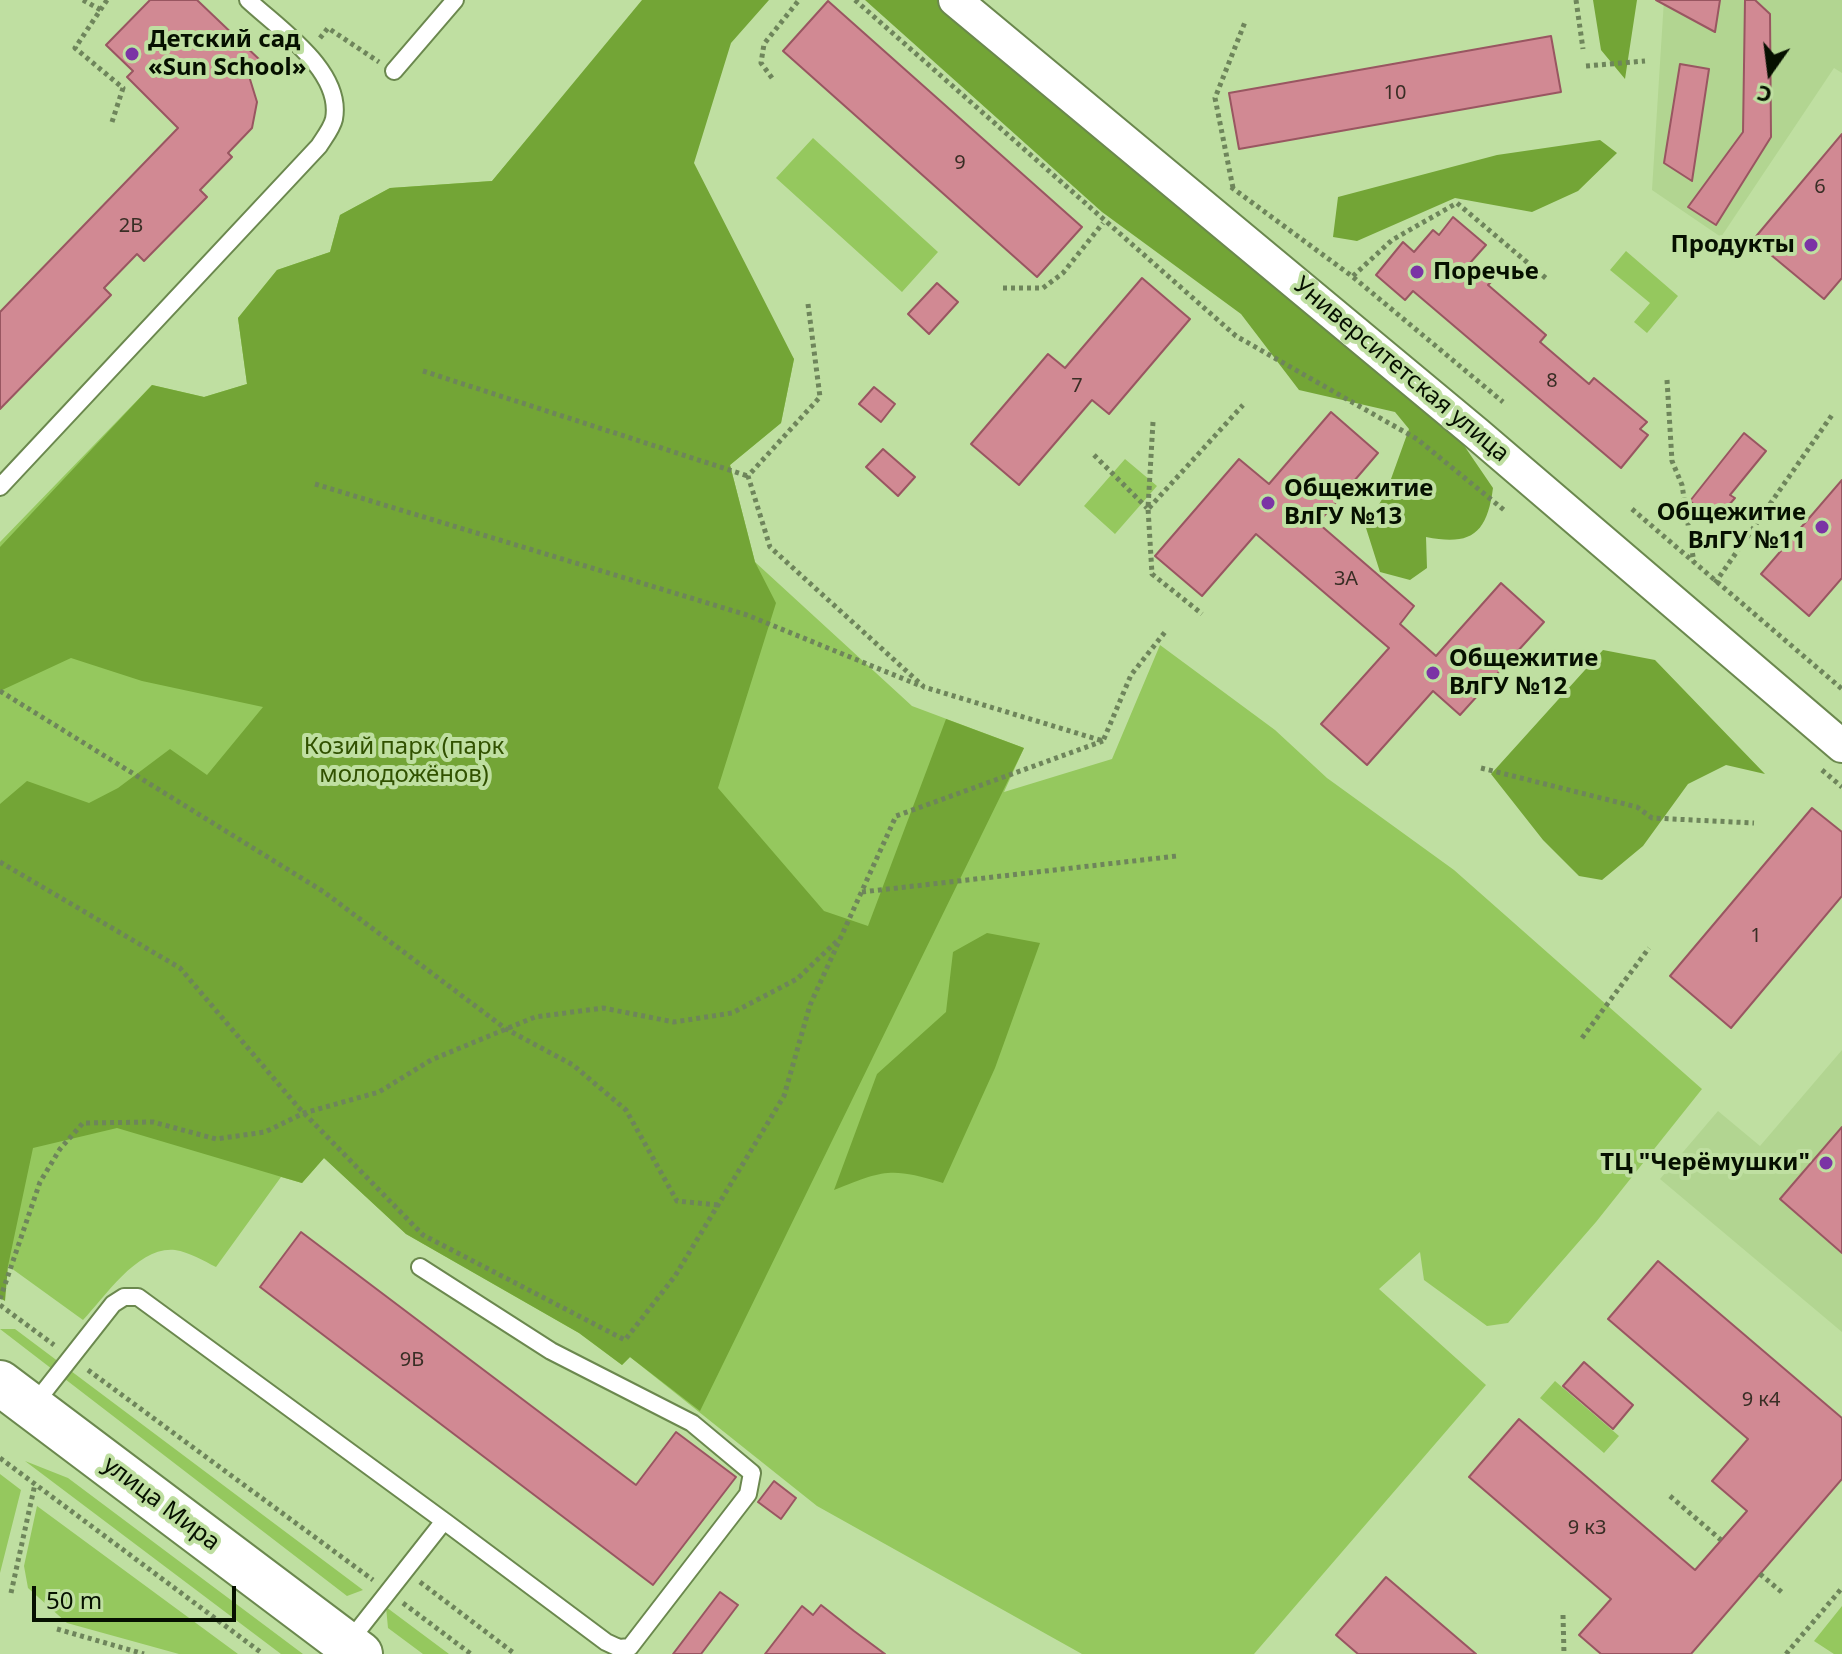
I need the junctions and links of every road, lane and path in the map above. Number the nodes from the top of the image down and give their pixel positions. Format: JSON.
{"nodes":[{"id":1,"x":83,"y":0,"type":"edge"},
{"id":2,"x":107,"y":0,"type":"edge"},
{"id":3,"x":248,"y":0,"type":"edge"},
{"id":4,"x":455,"y":0,"type":"edge"},
{"id":5,"x":799,"y":0,"type":"edge"},
{"id":6,"x":855,"y":0,"type":"edge"},
{"id":7,"x":955,"y":0,"type":"edge"},
{"id":8,"x":1576,"y":0,"type":"edge"},
{"id":9,"x":101,"y":10,"type":"junction"},
{"id":10,"x":1245,"y":22,"type":"dead end"},
{"id":11,"x":328,"y":28,"type":"dead end"},
{"id":12,"x":1583,"y":49,"type":"dead end"},
{"id":13,"x":375,"y":59,"type":"dead end"},
{"id":14,"x":1645,"y":61,"type":"dead end"},
{"id":15,"x":1586,"y":66,"type":"dead end"},
{"id":16,"x":394,"y":71,"type":"dead end"},
{"id":17,"x":772,"y":78,"type":"dead end"},
{"id":18,"x":112,"y":122,"type":"dead end"},
{"id":19,"x":1221,"y":179,"type":"dead end"},
{"id":20,"x":1233,"y":189,"type":"junction"},
{"id":21,"x":1103,"y":223,"type":"junction"},
{"id":22,"x":1353,"y":277,"type":"junction"},
{"id":23,"x":1548,"y":280,"type":"dead end"},
{"id":24,"x":1003,"y":288,"type":"dead end"},
{"id":25,"x":808,"y":304,"type":"dead end"},
{"id":26,"x":423,"y":371,"type":"dead end"},
{"id":27,"x":1667,"y":380,"type":"dead end"},
{"id":28,"x":1503,"y":402,"type":"dead end"},
{"id":29,"x":1243,"y":405,"type":"dead end"},
{"id":30,"x":1832,"y":415,"type":"dead end"},
{"id":31,"x":1153,"y":422,"type":"dead end"},
{"id":32,"x":1094,"y":455,"type":"dead end"},
{"id":33,"x":748,"y":476,"type":"junction"},
{"id":34,"x":315,"y":484,"type":"dead end"},
{"id":35,"x":0,"y":487,"type":"edge"},
{"id":36,"x":1148,"y":508,"type":"junction"},
{"id":37,"x":1632,"y":509,"type":"dead end"},
{"id":38,"x":1504,"y":510,"type":"dead end"},
{"id":39,"x":1695,"y":566,"type":"junction"},
{"id":40,"x":1715,"y":583,"type":"junction"},
{"id":41,"x":1202,"y":614,"type":"dead end"},
{"id":42,"x":1165,"y":632,"type":"dead end"},
{"id":43,"x":924,"y":687,"type":"junction"},
{"id":44,"x":1842,"y":689,"type":"edge"},
{"id":45,"x":0,"y":691,"type":"edge"},
{"id":46,"x":1103,"y":741,"type":"junction"},
{"id":47,"x":1842,"y":746,"type":"edge"},
{"id":48,"x":1481,"y":768,"type":"dead end"},
{"id":49,"x":1754,"y":823,"type":"dead end"},
{"id":50,"x":1177,"y":856,"type":"dead end"},
{"id":51,"x":0,"y":862,"type":"edge"},
{"id":52,"x":861,"y":892,"type":"junction"},
{"id":53,"x":840,"y":938,"type":"junction"},
{"id":54,"x":1649,"y":948,"type":"dead end"},
{"id":55,"x":506,"y":1029,"type":"junction"},
{"id":56,"x":1582,"y":1038,"type":"dead end"},
{"id":57,"x":304,"y":1113,"type":"junction"},
{"id":58,"x":718,"y":1205,"type":"junction"},
{"id":59,"x":420,"y":1267,"type":"dead end"},
{"id":60,"x":0,"y":1299,"type":"edge"},
{"id":61,"x":0,"y":1305,"type":"edge"},
{"id":62,"x":71,"y":1358,"type":"junction"},
{"id":63,"x":16,"y":1395,"type":"edge"},
{"id":64,"x":0,"y":1458,"type":"edge"},
{"id":65,"x":35,"y":1484,"type":"junction"},
{"id":66,"x":1670,"y":1496,"type":"dead end"},
{"id":67,"x":444,"y":1521,"type":"junction"},
{"id":68,"x":1721,"y":1540,"type":"dead end"},
{"id":69,"x":405,"y":1571,"type":"junction"},
{"id":70,"x":1760,"y":1574,"type":"dead end"},
{"id":71,"x":1842,"y":1588,"type":"edge"},
{"id":72,"x":388,"y":1592,"type":"junction"},
{"id":73,"x":11,"y":1593,"type":"dead end"},
{"id":74,"x":1784,"y":1594,"type":"dead end"},
{"id":75,"x":1563,"y":1615,"type":"dead end"},
{"id":76,"x":57,"y":1629,"type":"dead end"},
{"id":77,"x":354,"y":1649,"type":"edge"},
{"id":78,"x":144,"y":1654,"type":"edge"},
{"id":79,"x":263,"y":1654,"type":"edge"},
{"id":80,"x":471,"y":1654,"type":"edge"},
{"id":81,"x":515,"y":1654,"type":"edge"},
{"id":82,"x":1564,"y":1654,"type":"edge"},
{"id":83,"x":1786,"y":1654,"type":"edge"}],
"edges":[{"from":1,"to":9,"type":"path"},
{"from":2,"to":9,"type":"path"},
{"from":3,"to":35,"type":"lane"},
{"from":4,"to":16,"type":"lane"},
{"from":5,"to":17,"type":"path"},
{"from":6,"to":21,"type":"path"},
{"from":7,"to":47,"type":"street","name":"Университетская улица"},
{"from":8,"to":12,"type":"path"},
{"from":9,"to":18,"type":"path"},
{"from":10,"to":20,"type":"path"},
{"from":11,"to":13,"type":"path"},
{"from":14,"to":15,"type":"path"},
{"from":19,"to":20,"type":"path"},
{"from":20,"to":22,"type":"path"},
{"from":21,"to":24,"type":"path"},
{"from":21,"to":38,"type":"path"},
{"from":22,"to":23,"type":"path"},
{"from":22,"to":28,"type":"path"},
{"from":25,"to":33,"type":"path"},
{"from":26,"to":33,"type":"path"},
{"from":27,"to":39,"type":"path"},
{"from":29,"to":36,"type":"path"},
{"from":30,"to":40,"type":"path"},
{"from":31,"to":36,"type":"path"},
{"from":32,"to":36,"type":"path"},
{"from":33,"to":43,"type":"path"},
{"from":34,"to":43,"type":"path"},
{"from":36,"to":41,"type":"path"},
{"from":37,"to":39,"type":"path"},
{"from":39,"to":40,"type":"path"},
{"from":40,"to":44,"type":"path"},
{"from":42,"to":46,"type":"path"},
{"from":43,"to":46,"type":"path"},
{"from":45,"to":55,"type":"path"},
{"from":46,"to":52,"type":"path"},
{"from":48,"to":49,"type":"path"},
{"from":50,"to":52,"type":"path"},
{"from":51,"to":57,"type":"path"},
{"from":52,"to":53,"type":"path"},
{"from":53,"to":55,"type":"path"},
{"from":53,"to":58,"type":"path"},
{"from":54,"to":56,"type":"path"},
{"from":55,"to":57,"type":"path"},
{"from":55,"to":58,"type":"path"},
{"from":57,"to":58,"type":"path"},
{"from":57,"to":60,"type":"path"},
{"from":59,"to":67,"type":"lane"},
{"from":61,"to":62,"type":"path"},
{"from":62,"to":63,"type":"lane"},
{"from":62,"to":67,"type":"lane"},
{"from":62,"to":72,"type":"path"},
{"from":63,"to":77,"type":"main road","name":"улица Мира"},
{"from":64,"to":65,"type":"path"},
{"from":65,"to":73,"type":"path"},
{"from":65,"to":79,"type":"path"},
{"from":66,"to":68,"type":"path"},
{"from":67,"to":69,"type":"lane"},
{"from":69,"to":72,"type":"lane"},
{"from":69,"to":81,"type":"path"},
{"from":70,"to":74,"type":"path"},
{"from":71,"to":83,"type":"path"},
{"from":72,"to":77,"type":"lane"},
{"from":72,"to":80,"type":"path"},
{"from":75,"to":82,"type":"path"},
{"from":76,"to":78,"type":"path"}]}
